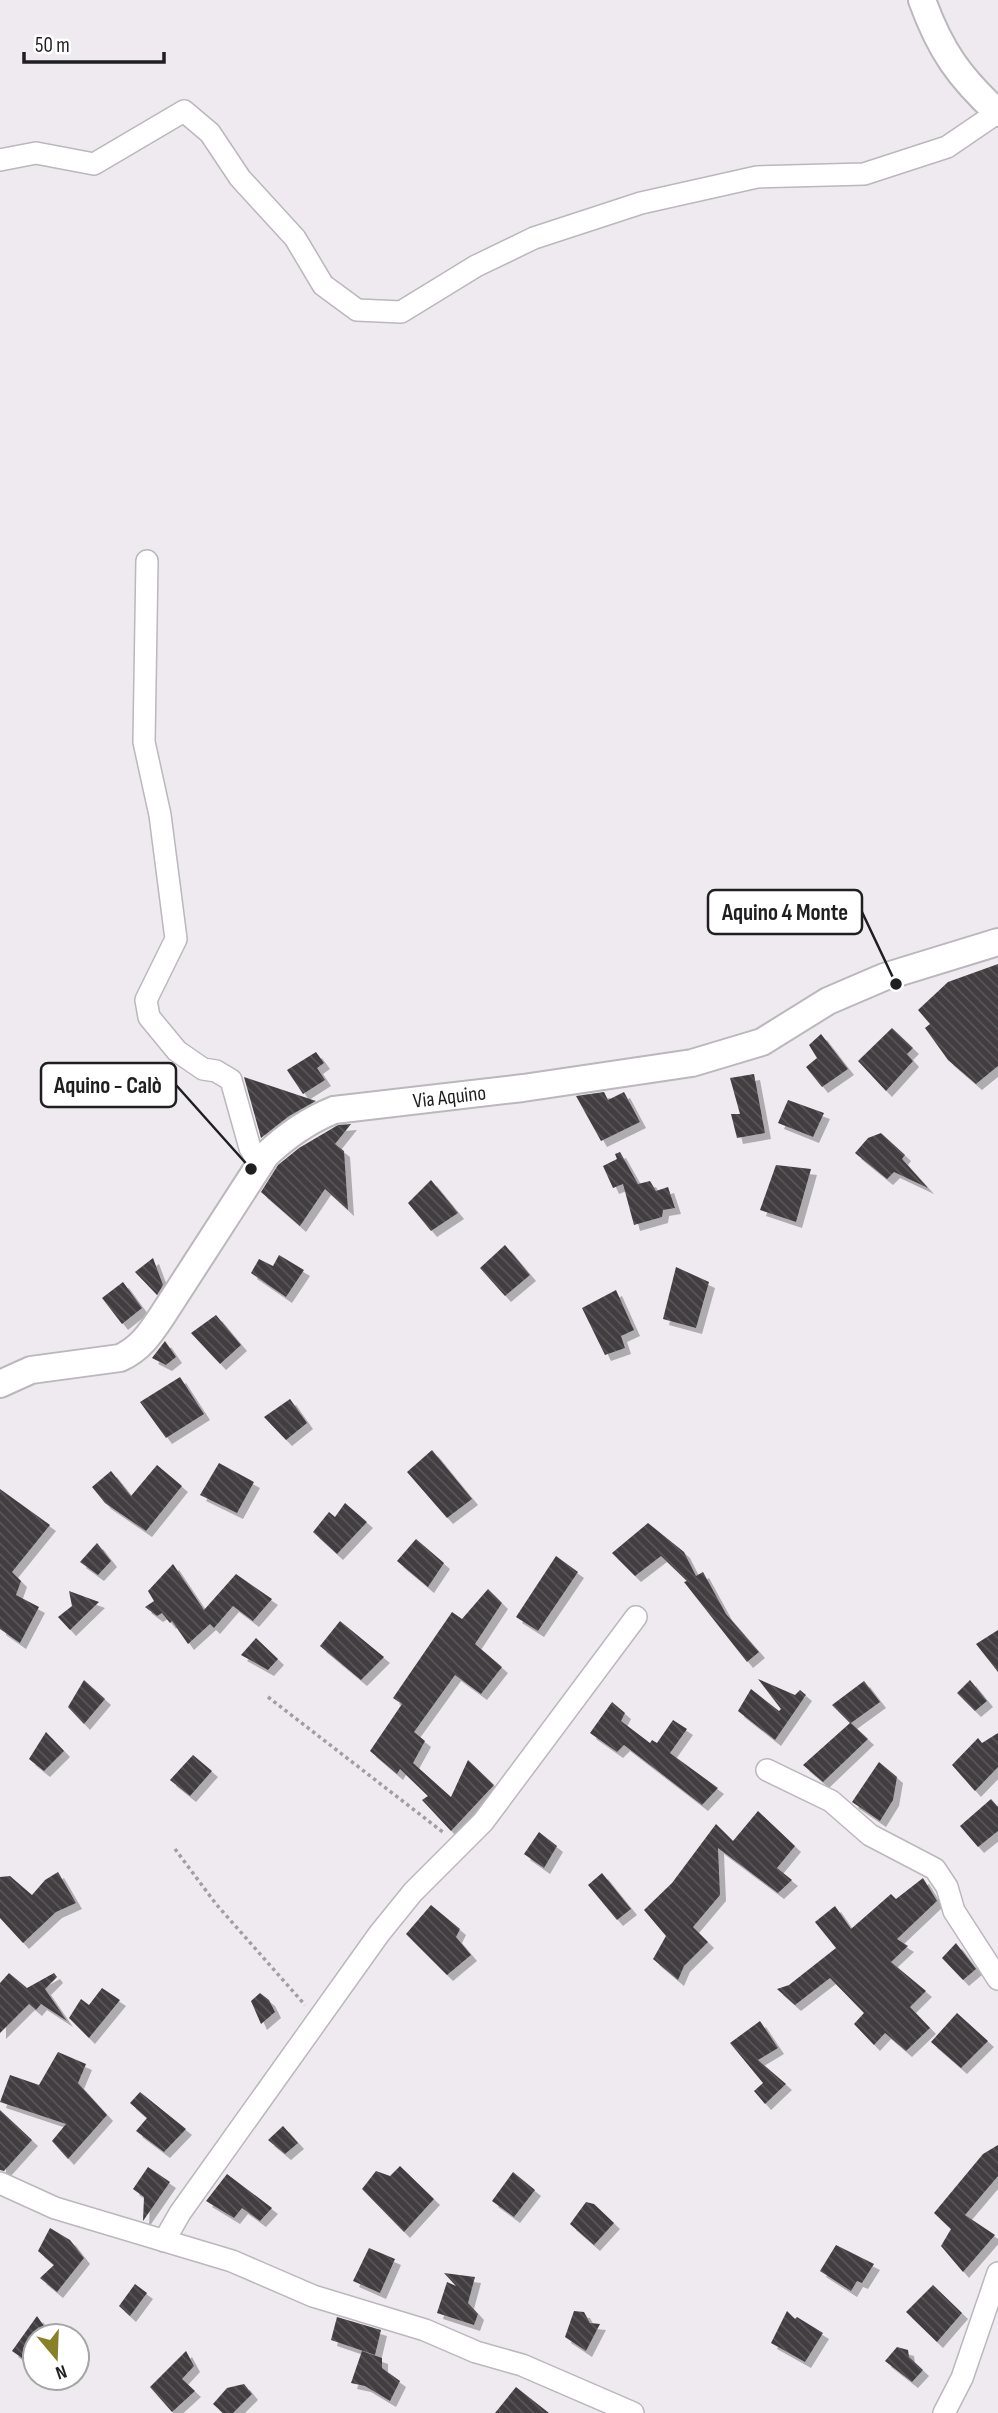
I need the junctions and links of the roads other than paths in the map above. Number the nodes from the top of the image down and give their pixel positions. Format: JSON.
{"nodes":[{"id":1,"x":922,"y":0,"type":"edge"},
{"id":2,"x":998,"y":113,"type":"edge"},
{"id":3,"x":0,"y":160,"type":"edge"},
{"id":4,"x":147,"y":561,"type":"dead end"},
{"id":5,"x":998,"y":942,"type":"edge"},
{"id":6,"x":260,"y":1166,"type":"junction"},
{"id":7,"x":0,"y":1384,"type":"edge"},
{"id":8,"x":636,"y":1617,"type":"dead end"},
{"id":9,"x":767,"y":1770,"type":"dead end"},
{"id":10,"x":998,"y":1979,"type":"edge"},
{"id":11,"x":0,"y":2183,"type":"edge"},
{"id":12,"x":164,"y":2241,"type":"junction"},
{"id":13,"x":998,"y":2273,"type":"edge"},
{"id":14,"x":631,"y":2413,"type":"edge"},
{"id":15,"x":944,"y":2413,"type":"edge"}],
"edges":[{"from":1,"to":2,"type":"street"},
{"from":2,"to":3,"type":"street"},
{"from":4,"to":6,"type":"street"},
{"from":5,"to":6,"type":"street","name":"Via Aquino"},
{"from":6,"to":7,"type":"street","name":"Via Aquino"},
{"from":8,"to":12,"type":"street"},
{"from":9,"to":10,"type":"street"},
{"from":11,"to":12,"type":"street"},
{"from":12,"to":14,"type":"street"},
{"from":13,"to":15,"type":"street"}]}
